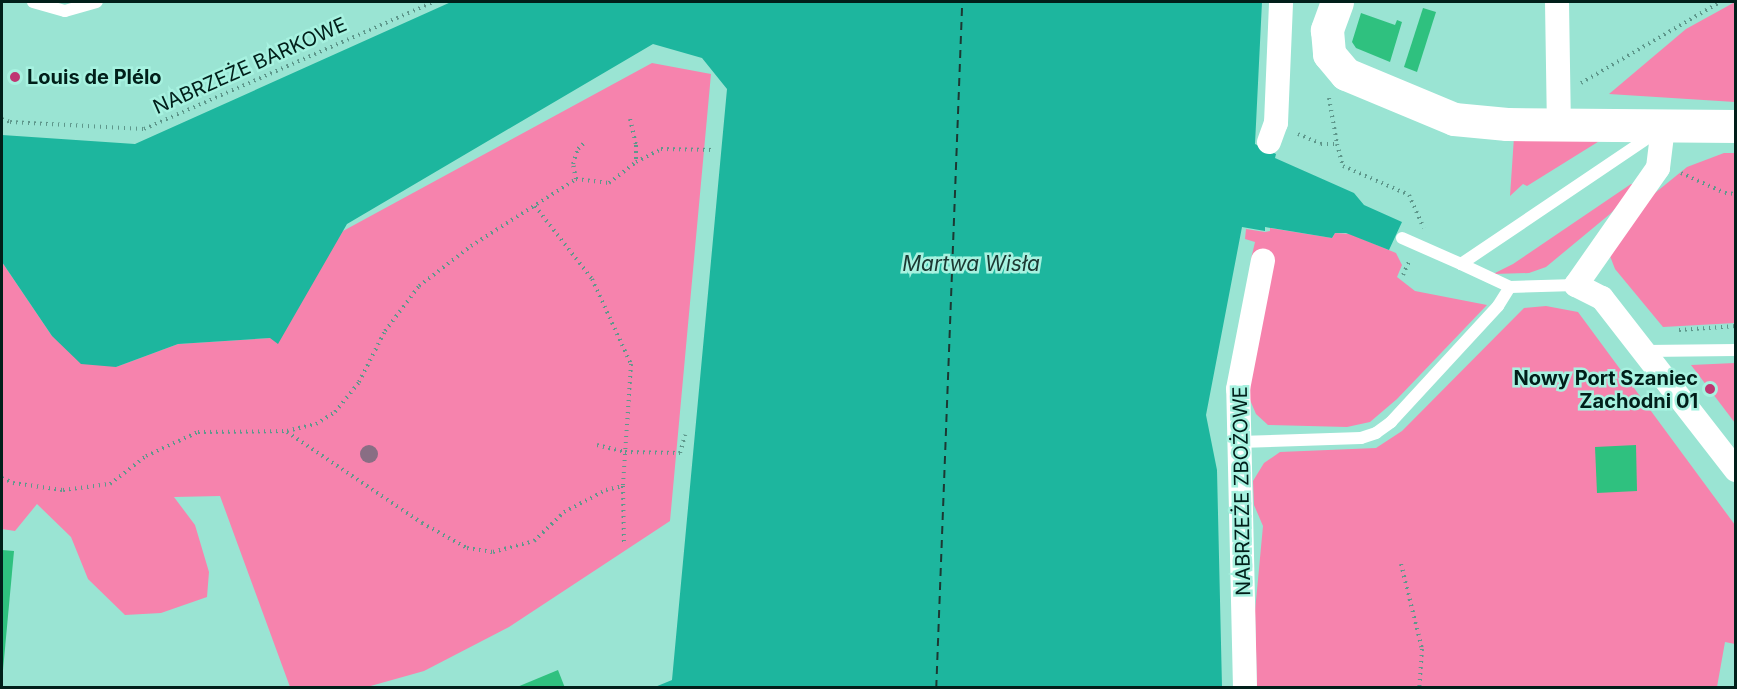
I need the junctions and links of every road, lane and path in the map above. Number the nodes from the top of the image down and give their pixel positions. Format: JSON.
{"nodes":[{"id":1,"x":33,"y":2,"type":"edge"},
{"id":2,"x":97,"y":2,"type":"edge"},
{"id":3,"x":433,"y":2,"type":"edge"},
{"id":4,"x":1281,"y":2,"type":"edge"},
{"id":5,"x":1337,"y":2,"type":"edge"},
{"id":6,"x":1557,"y":2,"type":"edge"},
{"id":7,"x":1720,"y":2,"type":"edge"},
{"id":8,"x":1569,"y":80,"type":"junction"},
{"id":9,"x":2,"y":119,"type":"edge"},
{"id":10,"x":630,"y":119,"type":"dead end"},
{"id":11,"x":1559,"y":124,"type":"junction"},
{"id":12,"x":1736,"y":126,"type":"edge"},
{"id":13,"x":1663,"y":127,"type":"junction"},
{"id":14,"x":1295,"y":132,"type":"dead end"},
{"id":15,"x":586,"y":141,"type":"dead end"},
{"id":16,"x":1269,"y":142,"type":"dead end"},
{"id":17,"x":715,"y":150,"type":"dead end"},
{"id":18,"x":636,"y":162,"type":"junction"},
{"id":19,"x":1658,"y":168,"type":"junction"},
{"id":20,"x":576,"y":179,"type":"junction"},
{"id":21,"x":1736,"y":194,"type":"edge"},
{"id":22,"x":535,"y":206,"type":"junction"},
{"id":23,"x":1402,"y":238,"type":"dead end"},
{"id":24,"x":1416,"y":245,"type":"junction"},
{"id":25,"x":1263,"y":260,"type":"dead end"},
{"id":26,"x":1461,"y":264,"type":"junction"},
{"id":27,"x":1576,"y":285,"type":"junction"},
{"id":28,"x":1510,"y":287,"type":"junction"},
{"id":29,"x":1736,"y":326,"type":"edge"},
{"id":30,"x":1669,"y":330,"type":"dead end"},
{"id":31,"x":1736,"y":350,"type":"edge"},
{"id":32,"x":1645,"y":351,"type":"junction"},
{"id":33,"x":287,"y":431,"type":"junction"},
{"id":34,"x":685,"y":435,"type":"dead end"},
{"id":35,"x":1239,"y":442,"type":"junction"},
{"id":36,"x":597,"y":445,"type":"dead end"},
{"id":37,"x":626,"y":453,"type":"junction"},
{"id":38,"x":1736,"y":470,"type":"edge"},
{"id":39,"x":2,"y":478,"type":"edge"},
{"id":40,"x":623,"y":486,"type":"junction"},
{"id":41,"x":624,"y":545,"type":"dead end"},
{"id":42,"x":1401,"y":564,"type":"dead end"},
{"id":43,"x":1245,"y":687,"type":"edge"},
{"id":44,"x":1419,"y":687,"type":"edge"}],
"edges":[{"from":1,"to":2,"type":"lane"},
{"from":3,"to":9,"type":"path","name":"NABRZEŻE BARKOWE"},
{"from":4,"to":16,"type":"street"},
{"from":5,"to":11,"type":"street"},
{"from":6,"to":8,"type":"street"},
{"from":7,"to":8,"type":"path"},
{"from":8,"to":11,"type":"street"},
{"from":10,"to":18,"type":"path"},
{"from":11,"to":13,"type":"street"},
{"from":12,"to":13,"type":"street"},
{"from":13,"to":19,"type":"street"},
{"from":13,"to":26,"type":"lane"},
{"from":14,"to":24,"type":"path"},
{"from":15,"to":20,"type":"path"},
{"from":17,"to":18,"type":"path"},
{"from":18,"to":20,"type":"path"},
{"from":19,"to":21,"type":"path"},
{"from":19,"to":27,"type":"street"},
{"from":20,"to":22,"type":"path"},
{"from":22,"to":33,"type":"path"},
{"from":22,"to":37,"type":"path"},
{"from":23,"to":24,"type":"lane"},
{"from":24,"to":26,"type":"lane"},
{"from":25,"to":35,"type":"street","name":"NABRZEŻE ZBOŻOWE"},
{"from":26,"to":28,"type":"lane"},
{"from":27,"to":28,"type":"lane"},
{"from":27,"to":32,"type":"street"},
{"from":28,"to":35,"type":"lane"},
{"from":29,"to":30,"type":"path"},
{"from":31,"to":32,"type":"lane"},
{"from":32,"to":38,"type":"street"},
{"from":33,"to":39,"type":"path"},
{"from":33,"to":40,"type":"path"},
{"from":34,"to":37,"type":"path"},
{"from":35,"to":43,"type":"street","name":"NABRZEŻE ZBOŻOWE"},
{"from":36,"to":37,"type":"path"},
{"from":37,"to":40,"type":"path"},
{"from":40,"to":41,"type":"path"},
{"from":42,"to":44,"type":"path"}]}
